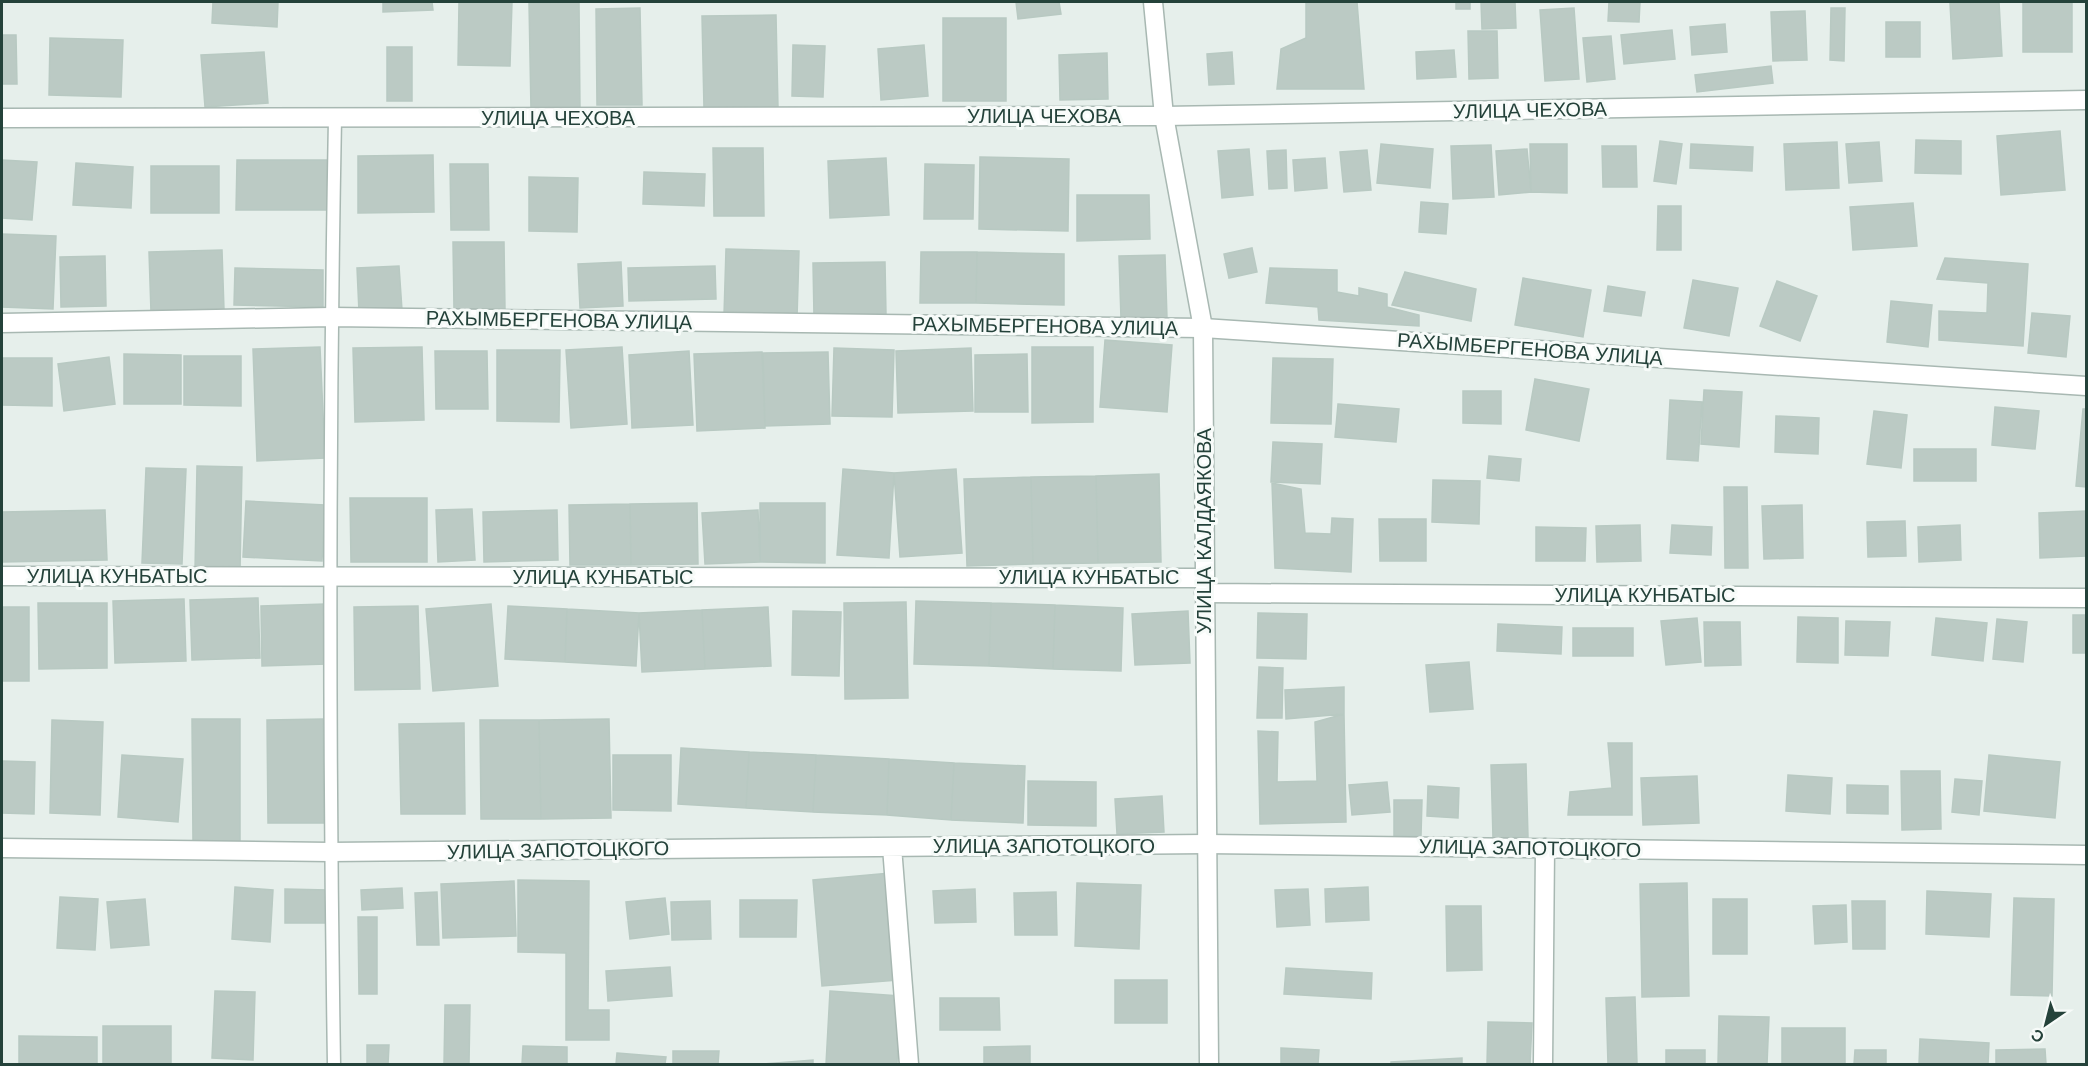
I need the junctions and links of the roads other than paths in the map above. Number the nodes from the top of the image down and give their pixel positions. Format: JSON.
{"nodes":[{"id":1,"x":1153,"y":2,"type":"edge"},
{"id":2,"x":2086,"y":100,"type":"edge"},
{"id":3,"x":1164,"y":116,"type":"junction"},
{"id":4,"x":2,"y":118,"type":"edge"},
{"id":5,"x":335,"y":118,"type":"junction"},
{"id":6,"x":331,"y":317,"type":"junction"},
{"id":7,"x":2,"y":323,"type":"edge"},
{"id":8,"x":1203,"y":328,"type":"junction"},
{"id":9,"x":2086,"y":386,"type":"edge"},
{"id":10,"x":2,"y":576,"type":"edge"},
{"id":11,"x":331,"y":576,"type":"junction"},
{"id":12,"x":1204,"y":585,"type":"junction"},
{"id":13,"x":2086,"y":598,"type":"edge"},
{"id":14,"x":1206,"y":844,"type":"junction"},
{"id":15,"x":892,"y":847,"type":"junction"},
{"id":16,"x":2,"y":848,"type":"edge"},
{"id":17,"x":1545,"y":848,"type":"junction"},
{"id":18,"x":330,"y":852,"type":"junction"},
{"id":19,"x":2086,"y":855,"type":"edge"},
{"id":20,"x":334,"y":1065,"type":"edge"},
{"id":21,"x":909,"y":1065,"type":"edge"},
{"id":22,"x":1209,"y":1065,"type":"edge"},
{"id":23,"x":1543,"y":1065,"type":"edge"}],
"edges":[{"from":1,"to":3,"type":"street","name":"УЛИЦА КАЛДАЯКОВА"},
{"from":2,"to":3,"type":"street","name":"УЛИЦА ЧЕХОВА"},
{"from":3,"to":5,"type":"street","name":"УЛИЦА ЧЕХОВА"},
{"from":3,"to":8,"type":"street","name":"УЛИЦА КАЛДАЯКОВА"},
{"from":4,"to":5,"type":"street","name":"УЛИЦА ЧЕХОВА"},
{"from":5,"to":6,"type":"lane"},
{"from":6,"to":7,"type":"street","name":"РАХЫМБЕРГЕНОВА УЛИЦА"},
{"from":6,"to":8,"type":"street","name":"РАХЫМБЕРГЕНОВА УЛИЦА"},
{"from":6,"to":11,"type":"lane"},
{"from":8,"to":9,"type":"street","name":"РАХЫМБЕРГЕНОВА УЛИЦА"},
{"from":8,"to":12,"type":"street","name":"УЛИЦА КАЛДАЯКОВА"},
{"from":10,"to":11,"type":"street","name":"УЛИЦА КУНБАТЫС"},
{"from":11,"to":12,"type":"street","name":"УЛИЦА КУНБАТЫС"},
{"from":11,"to":18,"type":"lane"},
{"from":12,"to":13,"type":"street","name":"УЛИЦА КУНБАТЫС"},
{"from":12,"to":14,"type":"street","name":"УЛИЦА КАЛДАЯКОВА"},
{"from":14,"to":15,"type":"street","name":"УЛИЦА ЗАПОТОЦКОГО"},
{"from":14,"to":17,"type":"street","name":"УЛИЦА ЗАПОТОЦКОГО"},
{"from":14,"to":22,"type":"street","name":"УЛИЦА КАЛДАЯКОВА"},
{"from":15,"to":18,"type":"street","name":"УЛИЦА ЗАПОТОЦКОГО"},
{"from":15,"to":21,"type":"street"},
{"from":16,"to":18,"type":"street","name":"УЛИЦА ЗАПОТОЦКОГО"},
{"from":17,"to":19,"type":"street","name":"УЛИЦА ЗАПОТОЦКОГО"},
{"from":17,"to":23,"type":"street"},
{"from":18,"to":20,"type":"lane"}]}
